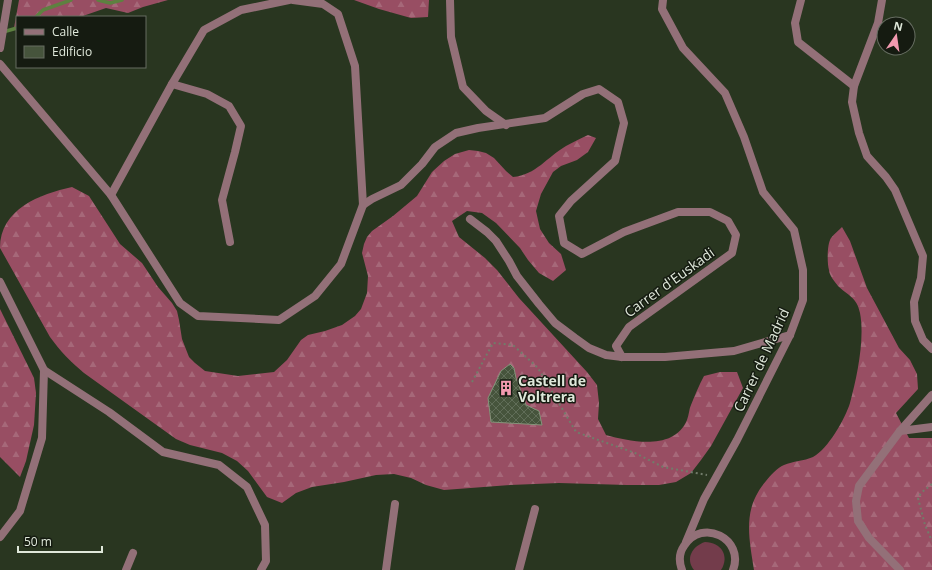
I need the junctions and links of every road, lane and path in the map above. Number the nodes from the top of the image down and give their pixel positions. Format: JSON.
{"nodes":[{"id":1,"x":8,"y":0,"type":"edge"},
{"id":2,"x":289,"y":0,"type":"edge"},
{"id":3,"x":293,"y":0,"type":"edge"},
{"id":4,"x":450,"y":0,"type":"edge"},
{"id":5,"x":663,"y":0,"type":"edge"},
{"id":6,"x":801,"y":0,"type":"edge"},
{"id":7,"x":882,"y":0,"type":"edge"},
{"id":8,"x":1,"y":43,"type":"edge"},
{"id":9,"x":0,"y":64,"type":"edge"},
{"id":10,"x":172,"y":84,"type":"junction"},
{"id":11,"x":854,"y":86,"type":"junction"},
{"id":12,"x":506,"y":124,"type":"junction"},
{"id":13,"x":111,"y":195,"type":"junction"},
{"id":14,"x":363,"y":205,"type":"junction"},
{"id":15,"x":470,"y":219,"type":"dead end"},
{"id":16,"x":230,"y":242,"type":"dead end"},
{"id":17,"x":0,"y":282,"type":"edge"},
{"id":18,"x":790,"y":335,"type":"junction"},
{"id":19,"x":932,"y":349,"type":"edge"},
{"id":20,"x":622,"y":357,"type":"junction"},
{"id":21,"x":44,"y":370,"type":"junction"},
{"id":22,"x":472,"y":382,"type":"dead end"},
{"id":23,"x":932,"y":395,"type":"edge"},
{"id":24,"x":932,"y":427,"type":"edge"},
{"id":25,"x":900,"y":431,"type":"junction"},
{"id":26,"x":715,"y":480,"type":"junction"},
{"id":27,"x":932,"y":484,"type":"edge"},
{"id":28,"x":395,"y":504,"type":"dead end"},
{"id":29,"x":535,"y":509,"type":"dead end"},
{"id":30,"x":0,"y":537,"type":"edge"},
{"id":31,"x":932,"y":541,"type":"edge"},
{"id":32,"x":686,"y":542,"type":"junction"},
{"id":33,"x":133,"y":553,"type":"dead end"},
{"id":34,"x":126,"y":570,"type":"edge"},
{"id":35,"x":261,"y":570,"type":"edge"},
{"id":36,"x":386,"y":570,"type":"edge"},
{"id":37,"x":519,"y":570,"type":"edge"},
{"id":38,"x":682,"y":570,"type":"edge"},
{"id":39,"x":733,"y":570,"type":"edge"},
{"id":40,"x":900,"y":570,"type":"edge"}],
"edges":[{"from":1,"to":8,"type":"street"},
{"from":2,"to":10,"type":"street"},
{"from":3,"to":14,"type":"street"},
{"from":4,"to":12,"type":"street"},
{"from":5,"to":18,"type":"street","name":"Carrer de Madrid"},
{"from":6,"to":11,"type":"street"},
{"from":7,"to":11,"type":"street"},
{"from":9,"to":13,"type":"street"},
{"from":10,"to":13,"type":"street"},
{"from":10,"to":16,"type":"street"},
{"from":11,"to":19,"type":"street"},
{"from":12,"to":14,"type":"street","name":"Carrer d'Euskadi"},
{"from":12,"to":20,"type":"street","name":"Carrer d'Euskadi"},
{"from":13,"to":14,"type":"street"},
{"from":15,"to":20,"type":"street"},
{"from":17,"to":21,"type":"street"},
{"from":18,"to":20,"type":"street"},
{"from":18,"to":26,"type":"street","name":"Carrer de Madrid"},
{"from":21,"to":30,"type":"street"},
{"from":21,"to":35,"type":"street"},
{"from":22,"to":26,"type":"path"},
{"from":23,"to":25,"type":"street"},
{"from":24,"to":25,"type":"street"},
{"from":25,"to":40,"type":"street"},
{"from":26,"to":32,"type":"street","name":"Carrer de Madrid"},
{"from":27,"to":31,"type":"path"},
{"from":28,"to":36,"type":"street"},
{"from":29,"to":37,"type":"street"},
{"from":32,"to":38,"type":"street","name":"Carrer de Madrid"},
{"from":32,"to":39,"type":"street"},
{"from":33,"to":34,"type":"street"}]}
